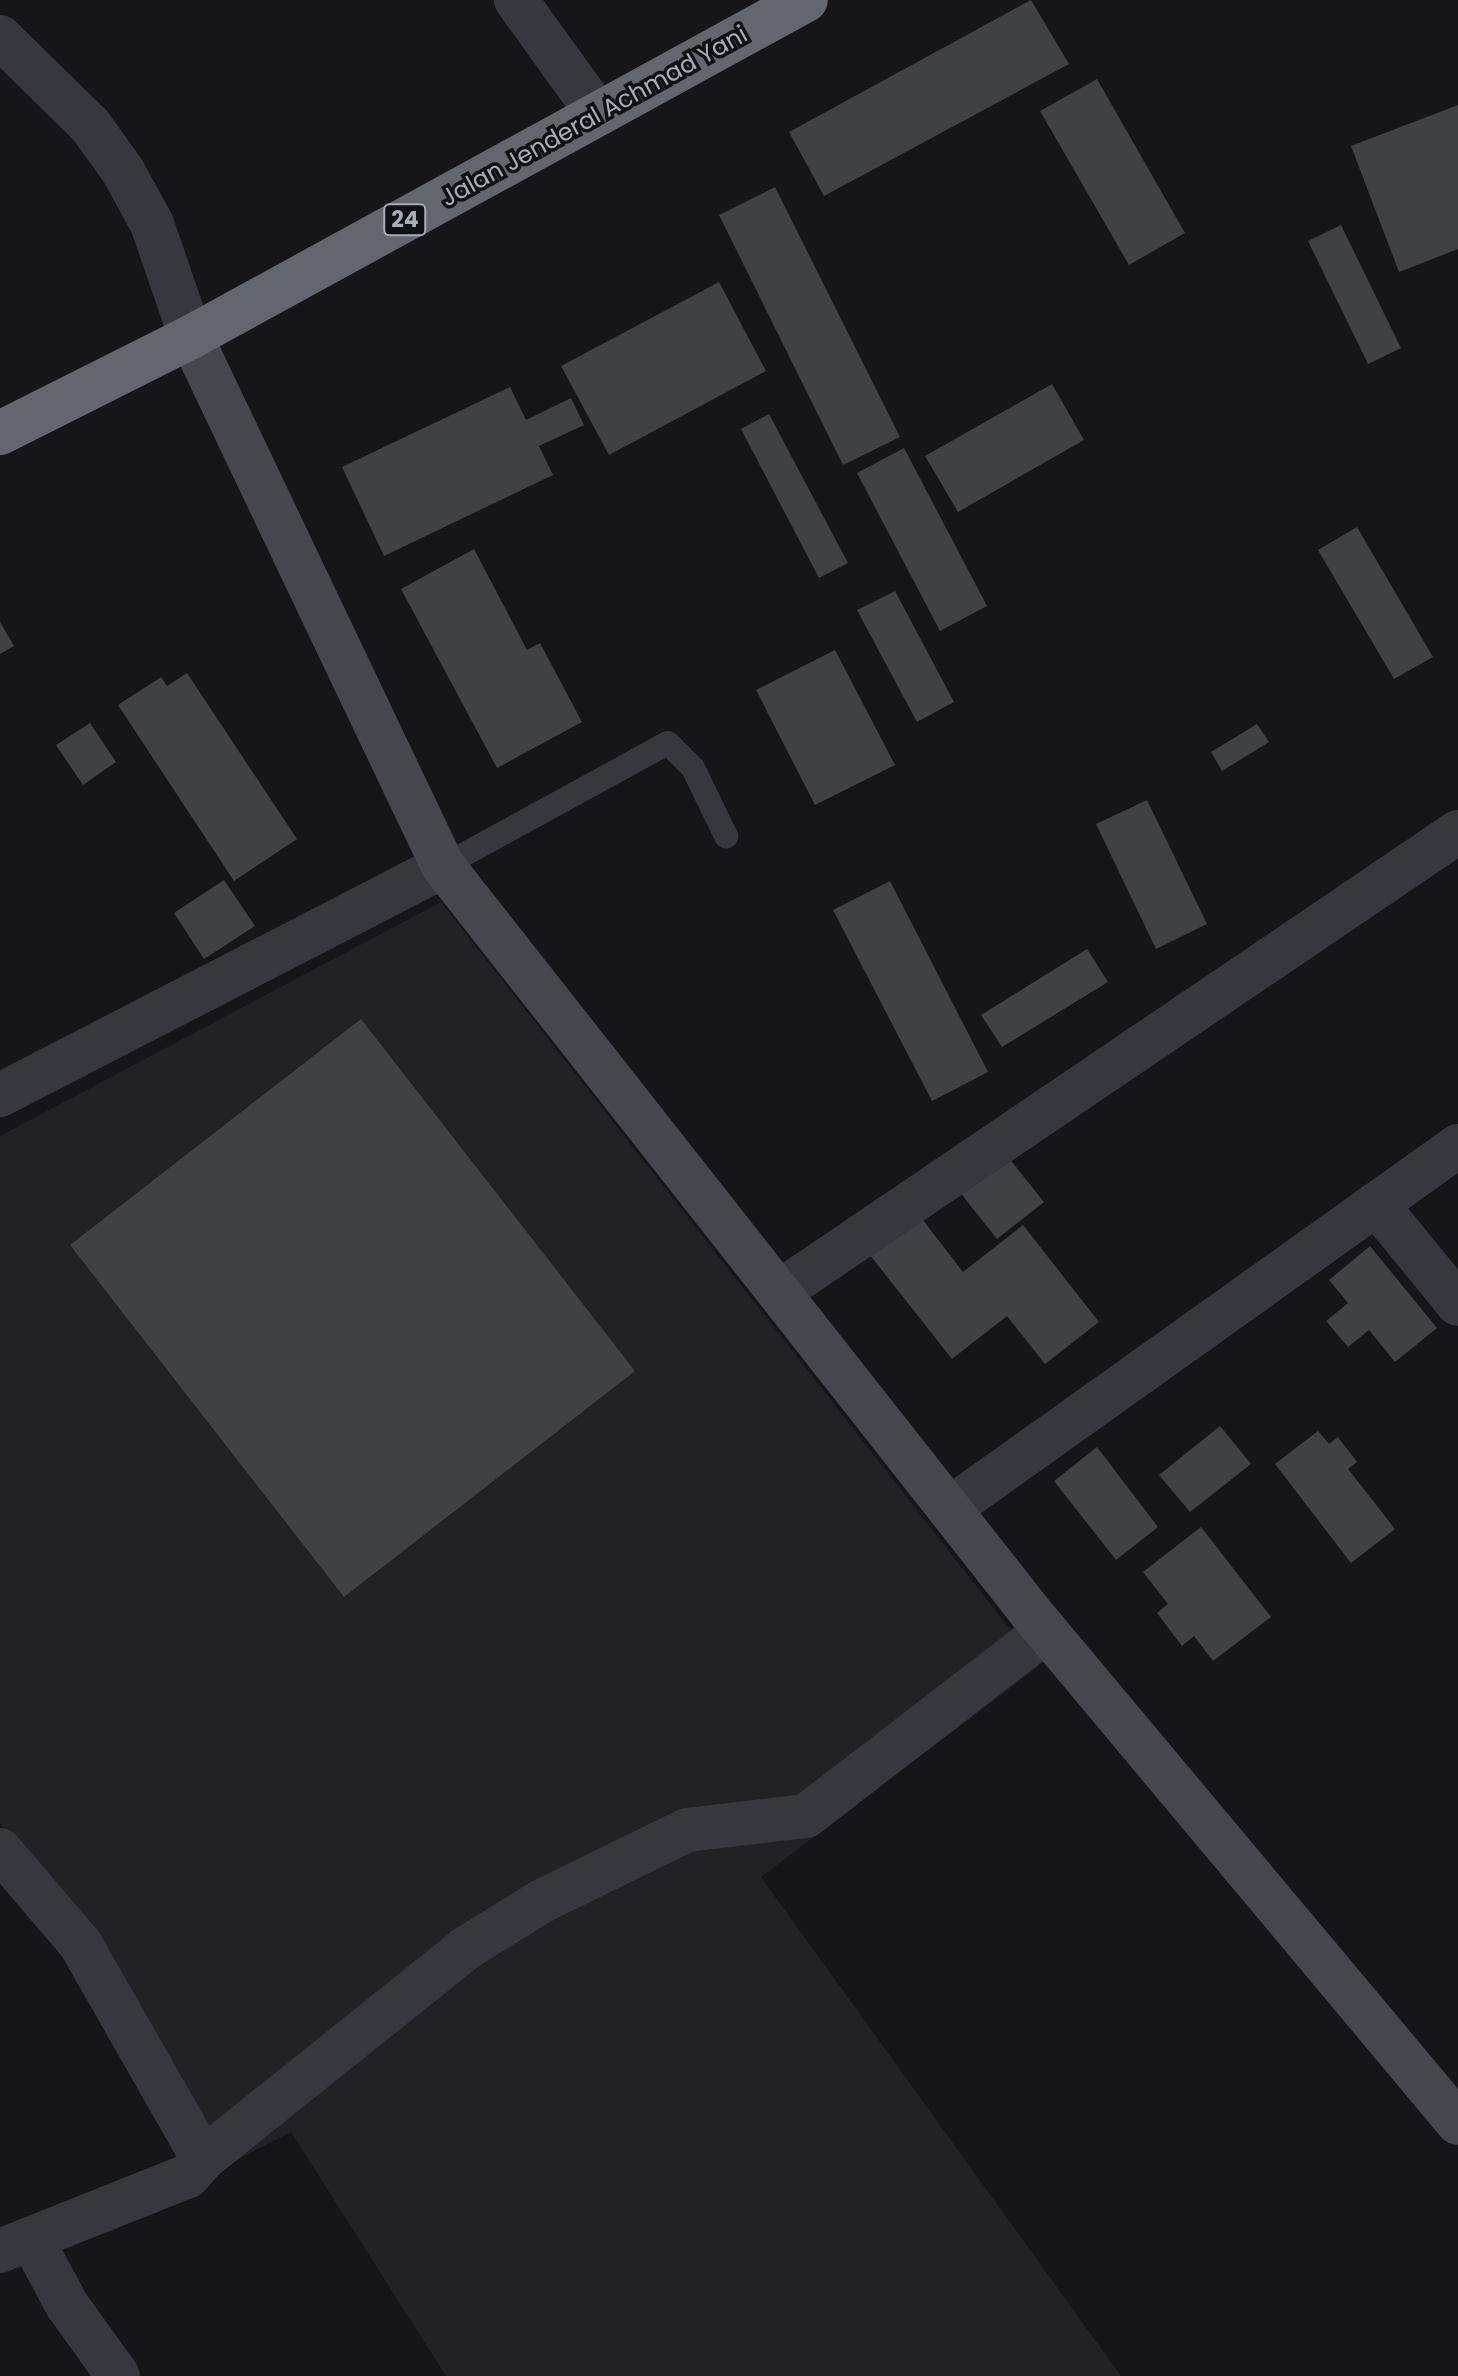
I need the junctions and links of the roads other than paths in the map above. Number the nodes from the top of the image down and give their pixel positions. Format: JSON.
{"nodes":[{"id":1,"x":516,"y":0,"type":"edge"},
{"id":2,"x":806,"y":0,"type":"edge"},
{"id":3,"x":0,"y":37,"type":"edge"},
{"id":4,"x":598,"y":114,"type":"junction"},
{"id":5,"x":191,"y":337,"type":"junction"},
{"id":6,"x":0,"y":433,"type":"edge"},
{"id":7,"x":1458,"y":832,"type":"edge"},
{"id":8,"x":726,"y":836,"type":"dead end"},
{"id":9,"x":443,"y":866,"type":"junction"},
{"id":10,"x":0,"y":1095,"type":"edge"},
{"id":11,"x":1458,"y":1146,"type":"edge"},
{"id":12,"x":1376,"y":1204,"type":"junction"},
{"id":13,"x":779,"y":1292,"type":"junction"},
{"id":14,"x":1458,"y":1304,"type":"edge"},
{"id":15,"x":949,"y":1509,"type":"junction"},
{"id":16,"x":1046,"y":1631,"type":"junction"},
{"id":17,"x":0,"y":1850,"type":"edge"},
{"id":18,"x":1458,"y":2123,"type":"edge"},
{"id":19,"x":203,"y":2159,"type":"junction"},
{"id":20,"x":16,"y":2246,"type":"edge"},
{"id":21,"x":118,"y":2376,"type":"edge"}],
"edges":[{"from":1,"to":4,"type":"street"},
{"from":2,"to":4,"type":"highway","name":"Jalan Jenderal Achmad Yani","number":"24"},
{"from":3,"to":5,"type":"street"},
{"from":4,"to":5,"type":"highway","name":"Jalan Jenderal Achmad Yani","number":"24"},
{"from":5,"to":6,"type":"highway","name":"Jalan Jenderal Achmad Yani","number":"24"},
{"from":5,"to":9,"type":"main road"},
{"from":7,"to":13,"type":"street"},
{"from":8,"to":9,"type":"lane"},
{"from":9,"to":10,"type":"street"},
{"from":9,"to":13,"type":"main road"},
{"from":11,"to":12,"type":"street"},
{"from":12,"to":14,"type":"street"},
{"from":12,"to":15,"type":"street"},
{"from":13,"to":15,"type":"main road"},
{"from":15,"to":16,"type":"main road"},
{"from":16,"to":18,"type":"main road"},
{"from":16,"to":19,"type":"street"},
{"from":17,"to":19,"type":"street"},
{"from":19,"to":20,"type":"street"},
{"from":20,"to":21,"type":"street"}]}
